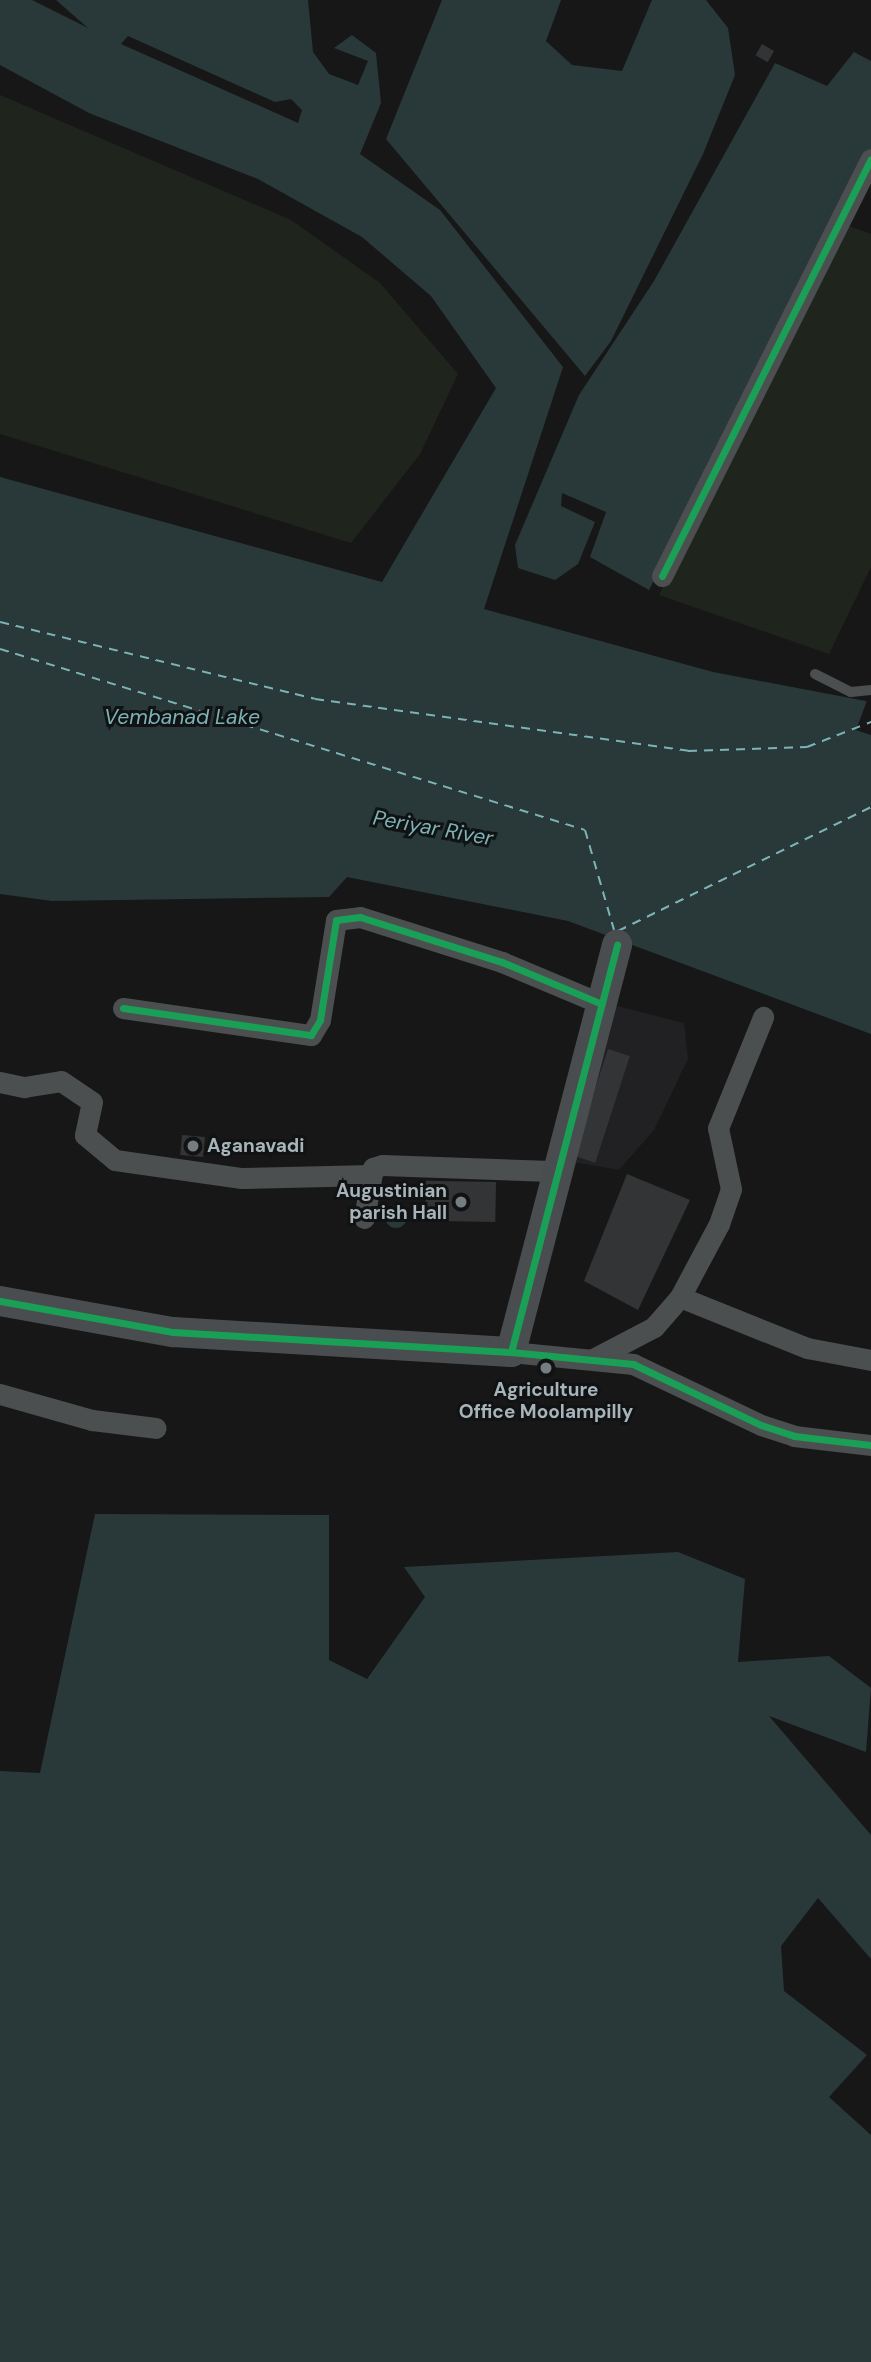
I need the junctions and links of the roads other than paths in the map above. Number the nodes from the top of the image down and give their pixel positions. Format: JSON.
{"nodes":[{"id":1,"x":871,"y":159,"type":"edge"},
{"id":2,"x":662,"y":576,"type":"dead end"},
{"id":3,"x":815,"y":674,"type":"dead end"},
{"id":4,"x":871,"y":690,"type":"edge"},
{"id":5,"x":617,"y":945,"type":"dead end"},
{"id":6,"x":602,"y":1004,"type":"junction"},
{"id":7,"x":123,"y":1008,"type":"dead end"},
{"id":8,"x":763,"y":1017,"type":"dead end"},
{"id":9,"x":0,"y":1082,"type":"edge"},
{"id":10,"x":558,"y":1171,"type":"junction"},
{"id":11,"x":371,"y":1175,"type":"junction"},
{"id":12,"x":363,"y":1218,"type":"dead end"},
{"id":13,"x":680,"y":1297,"type":"junction"},
{"id":14,"x":0,"y":1301,"type":"edge"},
{"id":15,"x":511,"y":1352,"type":"junction"},
{"id":16,"x":593,"y":1359,"type":"junction"},
{"id":17,"x":871,"y":1360,"type":"edge"},
{"id":18,"x":0,"y":1394,"type":"edge"},
{"id":19,"x":156,"y":1428,"type":"dead end"},
{"id":20,"x":871,"y":1445,"type":"edge"}],
"edges":[{"from":1,"to":2,"type":"street"},
{"from":3,"to":4,"type":"lane"},
{"from":5,"to":6,"type":"street"},
{"from":6,"to":7,"type":"street"},
{"from":6,"to":10,"type":"street"},
{"from":8,"to":13,"type":"street"},
{"from":9,"to":11,"type":"street"},
{"from":10,"to":11,"type":"street"},
{"from":10,"to":15,"type":"street"},
{"from":11,"to":12,"type":"street"},
{"from":13,"to":16,"type":"street"},
{"from":13,"to":17,"type":"street"},
{"from":14,"to":15,"type":"street"},
{"from":15,"to":16,"type":"street"},
{"from":16,"to":20,"type":"street"},
{"from":18,"to":19,"type":"street"}]}
